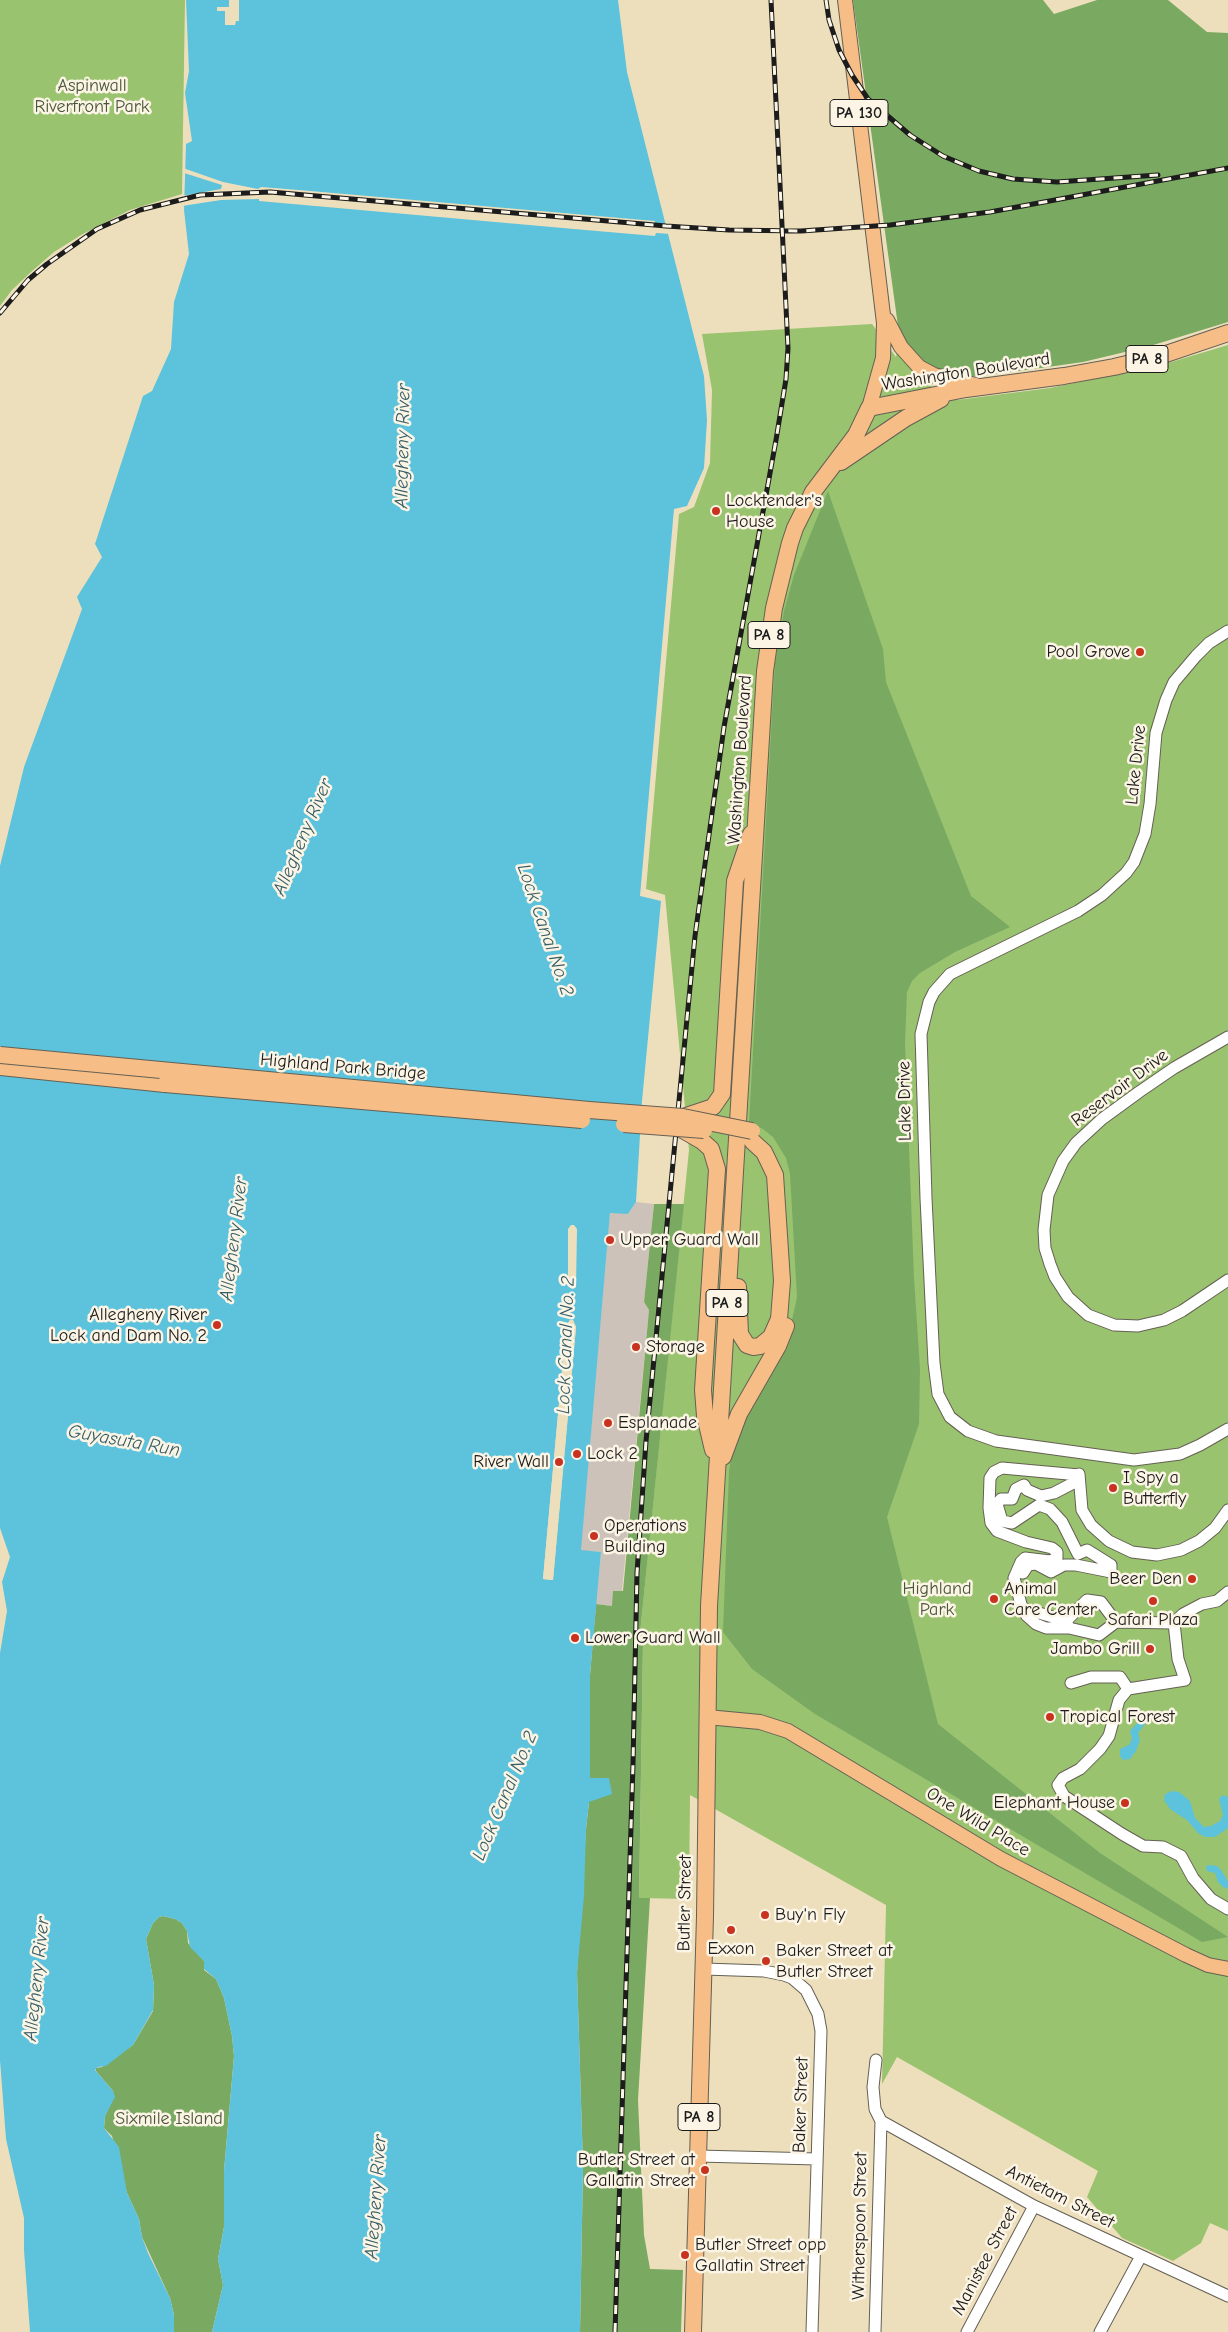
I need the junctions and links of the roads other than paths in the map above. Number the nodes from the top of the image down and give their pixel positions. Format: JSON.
{"nodes":[{"id":1,"x":845,"y":0,"type":"edge"},
{"id":2,"x":883,"y":310,"type":"junction"},
{"id":3,"x":1228,"y":333,"type":"edge"},
{"id":4,"x":982,"y":386,"type":"junction"},
{"id":5,"x":966,"y":389,"type":"junction"},
{"id":6,"x":869,"y":408,"type":"junction"},
{"id":7,"x":828,"y":470,"type":"junction"},
{"id":8,"x":1228,"y":631,"type":"edge"},
{"id":9,"x":757,"y":812,"type":"junction"},
{"id":10,"x":1228,"y":1037,"type":"edge"},
{"id":11,"x":0,"y":1055,"type":"edge"},
{"id":12,"x":0,"y":1067,"type":"edge"},
{"id":13,"x":682,"y":1123,"type":"junction"},
{"id":14,"x":747,"y":1134,"type":"junction"},
{"id":15,"x":1228,"y":1280,"type":"edge"},
{"id":16,"x":1228,"y":1428,"type":"edge"},
{"id":17,"x":1026,"y":1470,"type":"junction"},
{"id":18,"x":1080,"y":1474,"type":"junction"},
{"id":19,"x":716,"y":1476,"type":"junction"},
{"id":20,"x":1024,"y":1486,"type":"junction"},
{"id":21,"x":1228,"y":1510,"type":"edge"},
{"id":22,"x":1021,"y":1571,"type":"junction"},
{"id":23,"x":1228,"y":1592,"type":"edge"},
{"id":24,"x":1116,"y":1622,"type":"junction"},
{"id":25,"x":1174,"y":1623,"type":"junction"},
{"id":26,"x":1067,"y":1624,"type":"junction"},
{"id":27,"x":1072,"y":1683,"type":"dead end"},
{"id":28,"x":1128,"y":1689,"type":"junction"},
{"id":29,"x":708,"y":1717,"type":"junction"},
{"id":30,"x":1228,"y":1909,"type":"edge"},
{"id":31,"x":704,"y":1969,"type":"junction"},
{"id":32,"x":1228,"y":1969,"type":"edge"},
{"id":33,"x":876,"y":2060,"type":"dead end"},
{"id":34,"x":881,"y":2122,"type":"junction"},
{"id":35,"x":698,"y":2156,"type":"junction"},
{"id":36,"x":818,"y":2159,"type":"junction"},
{"id":37,"x":1034,"y":2206,"type":"junction"},
{"id":38,"x":1141,"y":2256,"type":"junction"},
{"id":39,"x":1228,"y":2296,"type":"edge"},
{"id":40,"x":693,"y":2332,"type":"edge"},
{"id":41,"x":812,"y":2332,"type":"edge"},
{"id":42,"x":875,"y":2332,"type":"edge"},
{"id":43,"x":967,"y":2332,"type":"edge"},
{"id":44,"x":1100,"y":2332,"type":"edge"}],
"edges":[{"from":1,"to":2,"type":"main road","number":"PA 130"},
{"from":2,"to":4,"type":"main road"},
{"from":2,"to":6,"type":"main road","number":"PA 130"},
{"from":3,"to":4,"type":"highway","name":"Washington Boulevard","number":"PA 8"},
{"from":4,"to":5,"type":"highway","name":"Washington Boulevard","number":"PA 8"},
{"from":5,"to":6,"type":"highway","name":"Washington Boulevard","number":"PA 8"},
{"from":5,"to":7,"type":"highway","number":"PA 8"},
{"from":6,"to":7,"type":"highway","name":"Washington Boulevard","number":"PA 8"},
{"from":7,"to":9,"type":"highway","name":"Washington Boulevard","number":"PA 8"},
{"from":8,"to":16,"type":"street","name":"Lake Drive"},
{"from":9,"to":13,"type":"highway"},
{"from":9,"to":14,"type":"highway","name":"Washington Boulevard","number":"PA 8"},
{"from":10,"to":15,"type":"street","name":"Reservoir Drive"},
{"from":11,"to":13,"type":"highway","name":"Highland Park Bridge","bridge":true},
{"from":12,"to":13,"type":"highway","name":"Highland Park Bridge","bridge":true},
{"from":13,"to":14,"type":"highway","bridge":true},
{"from":13,"to":19,"type":"highway"},
{"from":14,"to":14,"type":"highway"},
{"from":14,"to":19,"type":"highway","name":"Washington Boulevard","number":"PA 8"},
{"from":14,"to":19,"type":"highway"},
{"from":17,"to":18,"type":"street"},
{"from":17,"to":20,"type":"street"},
{"from":17,"to":22,"type":"street"},
{"from":18,"to":20,"type":"street"},
{"from":18,"to":21,"type":"street"},
{"from":19,"to":29,"type":"highway","name":"Butler Street","number":"PA 8"},
{"from":20,"to":22,"type":"street"},
{"from":22,"to":26,"type":"street"},
{"from":23,"to":25,"type":"street"},
{"from":24,"to":25,"type":"street"},
{"from":24,"to":26,"type":"street"},
{"from":24,"to":26,"type":"street"},
{"from":25,"to":28,"type":"street"},
{"from":27,"to":28,"type":"street"},
{"from":28,"to":30,"type":"street"},
{"from":29,"to":31,"type":"highway","name":"Butler Street","number":"PA 8"},
{"from":29,"to":32,"type":"main road","name":"One Wild Place"},
{"from":31,"to":35,"type":"highway","name":"Butler Street","number":"PA 8"},
{"from":31,"to":36,"type":"street","name":"Baker Street"},
{"from":33,"to":34,"type":"street","name":"Witherspoon Street"},
{"from":34,"to":37,"type":"street","name":"Antietam Street"},
{"from":34,"to":42,"type":"street","name":"Witherspoon Street"},
{"from":35,"to":36,"type":"street"},
{"from":35,"to":40,"type":"highway","name":"Butler Street","number":"PA 8"},
{"from":36,"to":41,"type":"street","name":"Baker Street"},
{"from":37,"to":38,"type":"street","name":"Antietam Street"},
{"from":37,"to":43,"type":"street","name":"Manistee Street"},
{"from":38,"to":39,"type":"street","name":"Antietam Street"},
{"from":38,"to":44,"type":"street"}]}
